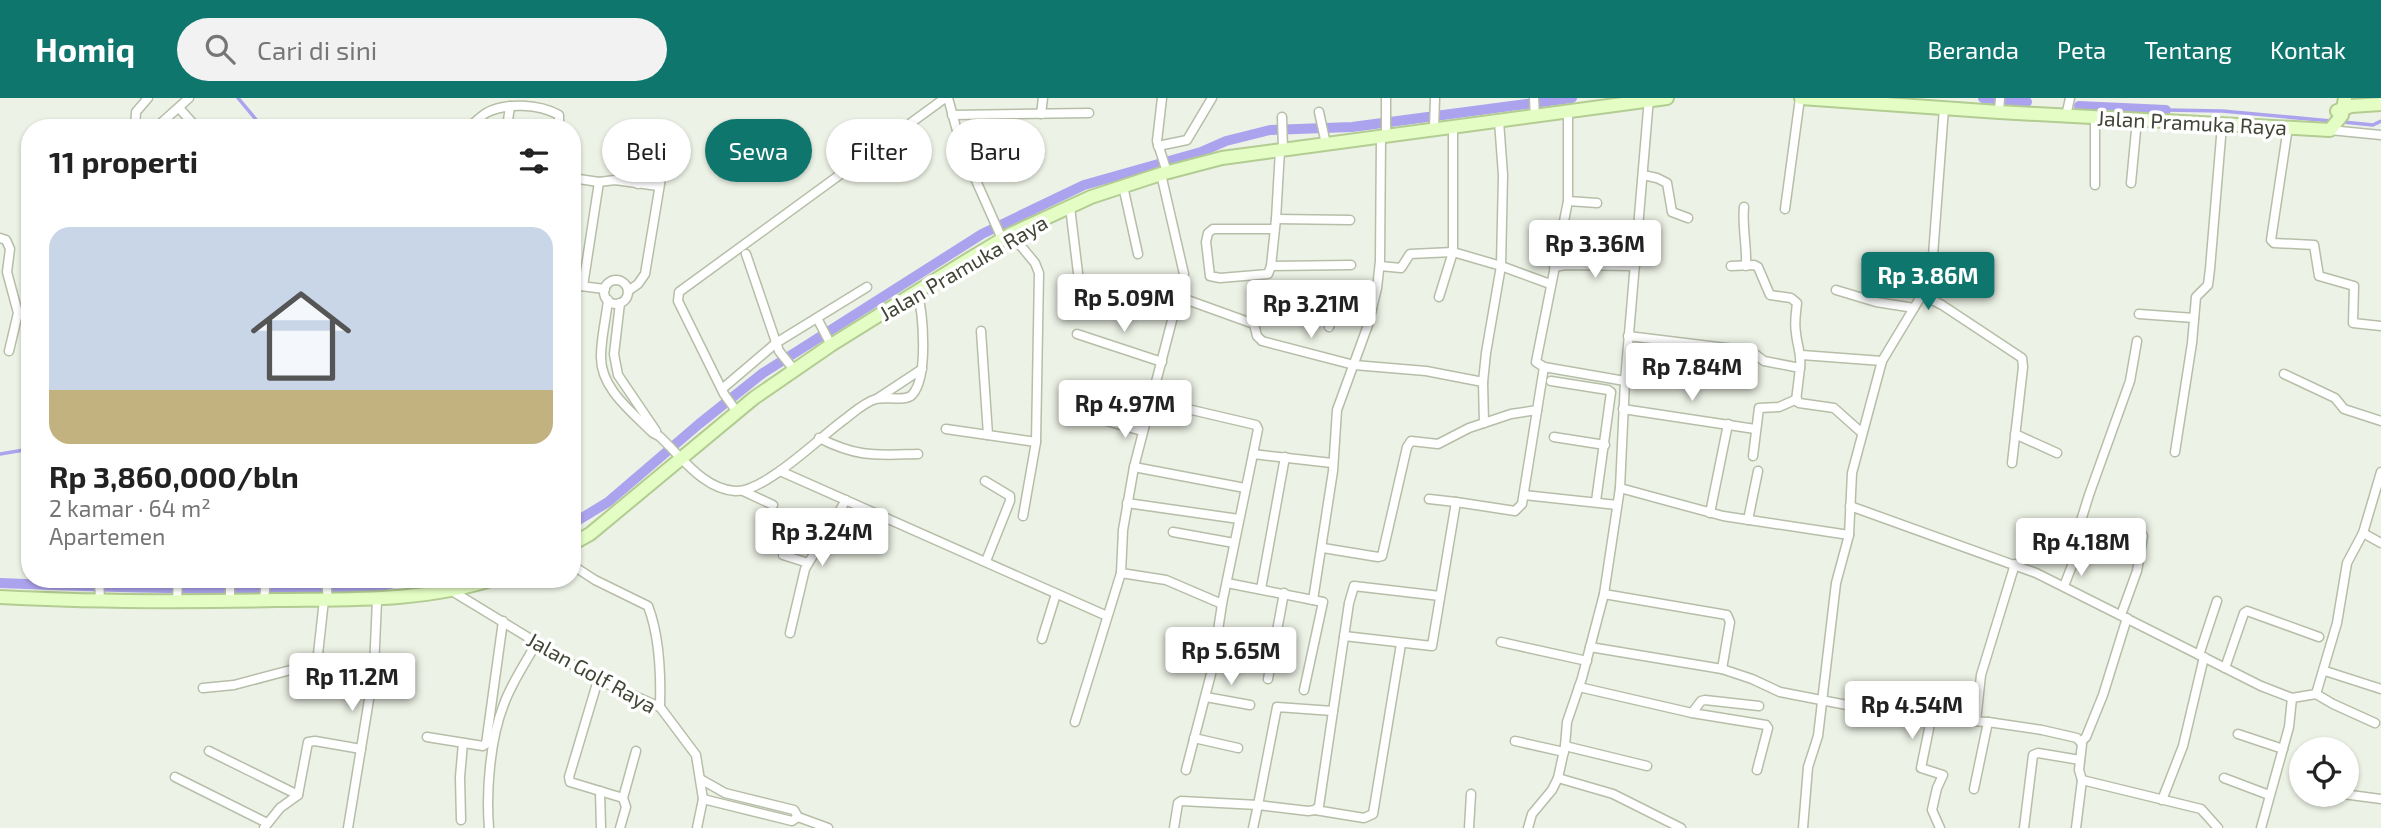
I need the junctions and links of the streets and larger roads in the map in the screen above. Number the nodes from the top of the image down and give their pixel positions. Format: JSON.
{"nodes":[{"id":1,"x":148,"y":98,"type":"edge"},
{"id":2,"x":190,"y":98,"type":"edge"},
{"id":3,"x":922,"y":98,"type":"edge"},
{"id":4,"x":946,"y":98,"type":"edge"},
{"id":5,"x":1043,"y":98,"type":"edge"},
{"id":6,"x":1162,"y":98,"type":"edge"},
{"id":7,"x":1212,"y":98,"type":"edge"},
{"id":8,"x":1386,"y":98,"type":"edge"},
{"id":9,"x":1435,"y":98,"type":"edge"},
{"id":10,"x":1534,"y":98,"type":"edge"},
{"id":11,"x":1667,"y":98,"type":"edge"},
{"id":12,"x":1801,"y":98,"type":"edge"},
{"id":13,"x":2000,"y":98,"type":"edge"},
{"id":14,"x":2070,"y":98,"type":"edge"},
{"id":15,"x":1649,"y":99,"type":"edge"},
{"id":16,"x":2381,"y":104,"type":"edge"},
{"id":17,"x":510,"y":106,"type":"junction"},
{"id":18,"x":1944,"y":108,"type":"junction"},
{"id":19,"x":180,"y":109,"type":"junction"},
{"id":20,"x":926,"y":110,"type":"junction"},
{"id":21,"x":1999,"y":110,"type":"junction"},
{"id":22,"x":1319,"y":112,"type":"dead end"},
{"id":23,"x":1089,"y":113,"type":"dead end"},
{"id":24,"x":1534,"y":113,"type":"junction"},
{"id":25,"x":1568,"y":113,"type":"junction"},
{"id":26,"x":1041,"y":114,"type":"junction"},
{"id":27,"x":952,"y":115,"type":"junction"},
{"id":28,"x":2066,"y":116,"type":"junction"},
{"id":29,"x":2095,"y":117,"type":"junction"},
{"id":30,"x":2334,"y":117,"type":"edge"},
{"id":31,"x":136,"y":119,"type":"edge"},
{"id":32,"x":167,"y":119,"type":"edge"},
{"id":33,"x":189,"y":119,"type":"edge"},
{"id":34,"x":479,"y":119,"type":"edge"},
{"id":35,"x":508,"y":119,"type":"edge"},
{"id":36,"x":559,"y":119,"type":"edge"},
{"id":37,"x":1282,"y":120,"type":"dead end"},
{"id":38,"x":2137,"y":120,"type":"junction"},
{"id":39,"x":1499,"y":121,"type":"junction"},
{"id":40,"x":2222,"y":125,"type":"junction"},
{"id":41,"x":1434,"y":126,"type":"junction"},
{"id":42,"x":1453,"y":126,"type":"junction"},
{"id":43,"x":2288,"y":127,"type":"junction"},
{"id":44,"x":1385,"y":134,"type":"junction"},
{"id":45,"x":2381,"y":135,"type":"edge"},
{"id":46,"x":1325,"y":140,"type":"junction"},
{"id":47,"x":1282,"y":145,"type":"junction"},
{"id":48,"x":1159,"y":148,"type":"junction"},
{"id":49,"x":1165,"y":171,"type":"junction"},
{"id":50,"x":1643,"y":175,"type":"junction"},
{"id":51,"x":581,"y":179,"type":"edge"},
{"id":52,"x":599,"y":182,"type":"junction"},
{"id":53,"x":2131,"y":183,"type":"dead end"},
{"id":54,"x":638,"y":184,"type":"junction"},
{"id":55,"x":2095,"y":185,"type":"dead end"},
{"id":56,"x":658,"y":186,"type":"junction"},
{"id":57,"x":1123,"y":186,"type":"junction"},
{"id":58,"x":1568,"y":201,"type":"junction"},
{"id":59,"x":1597,"y":203,"type":"dead end"},
{"id":60,"x":1070,"y":206,"type":"junction"},
{"id":61,"x":1744,"y":206,"type":"dead end"},
{"id":62,"x":1785,"y":209,"type":"dead end"},
{"id":63,"x":1688,"y":218,"type":"dead end"},
{"id":64,"x":1276,"y":219,"type":"junction"},
{"id":65,"x":1350,"y":220,"type":"dead end"},
{"id":66,"x":1275,"y":229,"type":"junction"},
{"id":67,"x":1004,"y":235,"type":"junction"},
{"id":68,"x":0,"y":238,"type":"edge"},
{"id":69,"x":1453,"y":252,"type":"junction"},
{"id":70,"x":746,"y":254,"type":"dead end"},
{"id":71,"x":1139,"y":254,"type":"dead end"},
{"id":72,"x":1351,"y":265,"type":"dead end"},
{"id":73,"x":1271,"y":266,"type":"junction"},
{"id":74,"x":1380,"y":266,"type":"junction"},
{"id":75,"x":1501,"y":266,"type":"junction"},
{"id":76,"x":1731,"y":266,"type":"dead end"},
{"id":77,"x":1746,"y":266,"type":"junction"},
{"id":78,"x":1554,"y":267,"type":"junction"},
{"id":79,"x":1635,"y":267,"type":"junction"},
{"id":80,"x":1078,"y":273,"type":"dead end"},
{"id":81,"x":1550,"y":284,"type":"junction"},
{"id":82,"x":583,"y":286,"type":"joint"},
{"id":83,"x":867,"y":287,"type":"dead end"},
{"id":84,"x":605,"y":289,"type":"junction"},
{"id":85,"x":1836,"y":290,"type":"dead end"},
{"id":86,"x":628,"y":291,"type":"junction"},
{"id":87,"x":917,"y":291,"type":"junction"},
{"id":88,"x":1922,"y":295,"type":"junction"},
{"id":89,"x":1179,"y":297,"type":"junction"},
{"id":90,"x":1439,"y":298,"type":"dead end"},
{"id":91,"x":608,"y":300,"type":"junction"},
{"id":92,"x":620,"y":303,"type":"junction"},
{"id":93,"x":1914,"y":308,"type":"junction"},
{"id":94,"x":1373,"y":310,"type":"junction"},
{"id":95,"x":2139,"y":314,"type":"dead end"},
{"id":96,"x":2194,"y":318,"type":"junction"},
{"id":97,"x":819,"y":322,"type":"junction"},
{"id":98,"x":2381,"y":326,"type":"edge"},
{"id":99,"x":1329,"y":327,"type":"dead end"},
{"id":100,"x":981,"y":331,"type":"dead end"},
{"id":101,"x":1077,"y":334,"type":"dead end"},
{"id":102,"x":1628,"y":336,"type":"junction"},
{"id":103,"x":829,"y":341,"type":"junction"},
{"id":104,"x":2137,"y":341,"type":"dead end"},
{"id":105,"x":777,"y":347,"type":"junction"},
{"id":106,"x":9,"y":351,"type":"dead end"},
{"id":107,"x":1802,"y":355,"type":"junction"},
{"id":108,"x":1882,"y":361,"type":"junction"},
{"id":109,"x":1162,"y":362,"type":"junction"},
{"id":110,"x":1354,"y":365,"type":"junction"},
{"id":111,"x":1544,"y":367,"type":"junction"},
{"id":112,"x":792,"y":368,"type":"junction"},
{"id":113,"x":1800,"y":368,"type":"junction"},
{"id":114,"x":922,"y":369,"type":"junction"},
{"id":115,"x":2284,"y":374,"type":"dead end"},
{"id":116,"x":618,"y":375,"type":"junction"},
{"id":117,"x":606,"y":379,"type":"junction"},
{"id":118,"x":1551,"y":381,"type":"dead end"},
{"id":119,"x":1625,"y":381,"type":"junction"},
{"id":120,"x":1483,"y":382,"type":"junction"},
{"id":121,"x":723,"y":391,"type":"junction"},
{"id":122,"x":878,"y":398,"type":"junction"},
{"id":123,"x":1152,"y":398,"type":"junction"},
{"id":124,"x":1797,"y":399,"type":"junction"},
{"id":125,"x":735,"y":408,"type":"junction"},
{"id":126,"x":1623,"y":409,"type":"junction"},
{"id":127,"x":1537,"y":410,"type":"junction"},
{"id":128,"x":1096,"y":418,"type":"dead end"},
{"id":129,"x":2381,"y":421,"type":"edge"},
{"id":130,"x":1484,"y":423,"type":"junction"},
{"id":131,"x":1728,"y":424,"type":"junction"},
{"id":132,"x":946,"y":429,"type":"dead end"},
{"id":133,"x":1755,"y":429,"type":"junction"},
{"id":134,"x":1142,"y":431,"type":"junction"},
{"id":135,"x":1862,"y":433,"type":"junction"},
{"id":136,"x":2015,"y":434,"type":"junction"},
{"id":137,"x":988,"y":435,"type":"junction"},
{"id":138,"x":1555,"y":437,"type":"dead end"},
{"id":139,"x":820,"y":438,"type":"junction"},
{"id":140,"x":663,"y":440,"type":"junction"},
{"id":141,"x":1036,"y":442,"type":"junction"},
{"id":142,"x":1605,"y":445,"type":"junction"},
{"id":143,"x":2175,"y":452,"type":"dead end"},
{"id":144,"x":2057,"y":453,"type":"dead end"},
{"id":145,"x":918,"y":454,"type":"dead end"},
{"id":146,"x":1253,"y":454,"type":"junction"},
{"id":147,"x":678,"y":455,"type":"junction"},
{"id":148,"x":1753,"y":456,"type":"dead end"},
{"id":149,"x":1284,"y":457,"type":"junction"},
{"id":150,"x":1332,"y":463,"type":"junction"},
{"id":151,"x":2012,"y":463,"type":"dead end"},
{"id":152,"x":1134,"y":467,"type":"junction"},
{"id":153,"x":780,"y":471,"type":"junction"},
{"id":154,"x":1758,"y":471,"type":"dead end"},
{"id":155,"x":2381,"y":472,"type":"edge"},
{"id":156,"x":985,"y":481,"type":"dead end"},
{"id":157,"x":1245,"y":488,"type":"junction"},
{"id":158,"x":1620,"y":488,"type":"junction"},
{"id":159,"x":743,"y":491,"type":"junction"},
{"id":160,"x":1524,"y":495,"type":"junction"},
{"id":161,"x":1429,"y":499,"type":"dead end"},
{"id":162,"x":846,"y":500,"type":"junction"},
{"id":163,"x":1596,"y":501,"type":"junction"},
{"id":164,"x":1456,"y":502,"type":"junction"},
{"id":165,"x":1127,"y":503,"type":"junction"},
{"id":166,"x":773,"y":505,"type":"dead end"},
{"id":167,"x":1617,"y":505,"type":"junction"},
{"id":168,"x":1850,"y":506,"type":"junction"},
{"id":169,"x":1710,"y":513,"type":"junction"},
{"id":170,"x":1023,"y":516,"type":"dead end"},
{"id":171,"x":1239,"y":519,"type":"junction"},
{"id":172,"x":1748,"y":520,"type":"junction"},
{"id":173,"x":1173,"y":533,"type":"dead end"},
{"id":174,"x":2362,"y":533,"type":"junction"},
{"id":175,"x":1849,"y":535,"type":"junction"},
{"id":176,"x":2143,"y":536,"type":"dead end"},
{"id":177,"x":581,"y":539,"type":"edge"},
{"id":178,"x":1234,"y":543,"type":"junction"},
{"id":179,"x":2381,"y":544,"type":"edge"},
{"id":180,"x":1323,"y":548,"type":"junction"},
{"id":181,"x":783,"y":555,"type":"dead end"},
{"id":182,"x":986,"y":561,"type":"junction"},
{"id":183,"x":808,"y":563,"type":"junction"},
{"id":184,"x":2015,"y":564,"type":"junction"},
{"id":185,"x":581,"y":571,"type":"edge"},
{"id":186,"x":1121,"y":573,"type":"junction"},
{"id":187,"x":1227,"y":583,"type":"junction"},
{"id":188,"x":2064,"y":586,"type":"junction"},
{"id":189,"x":90,"y":588,"type":"edge"},
{"id":190,"x":109,"y":588,"type":"edge"},
{"id":191,"x":177,"y":588,"type":"edge"},
{"id":192,"x":231,"y":588,"type":"edge"},
{"id":193,"x":462,"y":588,"type":"edge"},
{"id":194,"x":1261,"y":589,"type":"junction"},
{"id":195,"x":265,"y":590,"type":"edge"},
{"id":196,"x":326,"y":591,"type":"edge"},
{"id":197,"x":452,"y":591,"type":"junction"},
{"id":198,"x":1284,"y":593,"type":"junction"},
{"id":199,"x":1056,"y":594,"type":"junction"},
{"id":200,"x":1604,"y":594,"type":"junction"},
{"id":201,"x":177,"y":596,"type":"junction"},
{"id":202,"x":1440,"y":596,"type":"junction"},
{"id":203,"x":0,"y":597,"type":"edge"},
{"id":204,"x":230,"y":598,"type":"junction"},
{"id":205,"x":377,"y":600,"type":"junction"},
{"id":206,"x":1313,"y":600,"type":"junction"},
{"id":207,"x":2217,"y":601,"type":"dead end"},
{"id":208,"x":1222,"y":604,"type":"junction"},
{"id":209,"x":1107,"y":616,"type":"junction"},
{"id":210,"x":2124,"y":617,"type":"junction"},
{"id":211,"x":503,"y":621,"type":"junction"},
{"id":212,"x":790,"y":632,"type":"dead end"},
{"id":213,"x":1344,"y":636,"type":"junction"},
{"id":214,"x":2319,"y":637,"type":"dead end"},
{"id":215,"x":1042,"y":639,"type":"dead end"},
{"id":216,"x":537,"y":642,"type":"junction"},
{"id":217,"x":1501,"y":642,"type":"dead end"},
{"id":218,"x":1401,"y":644,"type":"junction"},
{"id":219,"x":1590,"y":648,"type":"junction"},
{"id":220,"x":2202,"y":656,"type":"junction"},
{"id":221,"x":1587,"y":661,"type":"junction"},
{"id":222,"x":2225,"y":668,"type":"junction"},
{"id":223,"x":1722,"y":669,"type":"junction"},
{"id":224,"x":2325,"y":671,"type":"junction"},
{"id":225,"x":1268,"y":679,"type":"dead end"},
{"id":226,"x":598,"y":680,"type":"junction"},
{"id":227,"x":1579,"y":687,"type":"junction"},
{"id":228,"x":203,"y":688,"type":"dead end"},
{"id":229,"x":2381,"y":689,"type":"edge"},
{"id":230,"x":1304,"y":690,"type":"dead end"},
{"id":231,"x":2316,"y":694,"type":"junction"},
{"id":232,"x":1206,"y":697,"type":"junction"},
{"id":233,"x":2292,"y":698,"type":"junction"},
{"id":234,"x":1822,"y":700,"type":"junction"},
{"id":235,"x":1250,"y":705,"type":"dead end"},
{"id":236,"x":1759,"y":706,"type":"dead end"},
{"id":237,"x":660,"y":707,"type":"junction"},
{"id":238,"x":1332,"y":712,"type":"junction"},
{"id":239,"x":1692,"y":713,"type":"junction"},
{"id":240,"x":1931,"y":719,"type":"junction"},
{"id":241,"x":1976,"y":721,"type":"junction"},
{"id":242,"x":1075,"y":722,"type":"dead end"},
{"id":243,"x":1988,"y":722,"type":"junction"},
{"id":244,"x":2375,"y":723,"type":"dead end"},
{"id":245,"x":2238,"y":734,"type":"dead end"},
{"id":246,"x":426,"y":737,"type":"dead end"},
{"id":247,"x":1194,"y":738,"type":"junction"},
{"id":248,"x":1515,"y":741,"type":"dead end"},
{"id":249,"x":2082,"y":741,"type":"junction"},
{"id":250,"x":463,"y":743,"type":"junction"},
{"id":251,"x":1238,"y":748,"type":"dead end"},
{"id":252,"x":361,"y":749,"type":"junction"},
{"id":253,"x":1564,"y":749,"type":"junction"},
{"id":254,"x":2283,"y":749,"type":"junction"},
{"id":255,"x":209,"y":751,"type":"dead end"},
{"id":256,"x":636,"y":751,"type":"dead end"},
{"id":257,"x":2080,"y":760,"type":"junction"},
{"id":258,"x":1647,"y":766,"type":"dead end"},
{"id":259,"x":1186,"y":770,"type":"dead end"},
{"id":260,"x":1757,"y":770,"type":"dead end"},
{"id":261,"x":175,"y":777,"type":"dead end"},
{"id":262,"x":1558,"y":778,"type":"junction"},
{"id":263,"x":2224,"y":778,"type":"dead end"},
{"id":264,"x":702,"y":780,"type":"junction"},
{"id":265,"x":2082,"y":780,"type":"junction"},
{"id":266,"x":1974,"y":789,"type":"dead end"},
{"id":267,"x":600,"y":791,"type":"junction"},
{"id":268,"x":1471,"y":794,"type":"dead end"},
{"id":269,"x":298,"y":795,"type":"junction"},
{"id":270,"x":2269,"y":795,"type":"junction"},
{"id":271,"x":2359,"y":796,"type":"edge"},
{"id":272,"x":623,"y":798,"type":"junction"},
{"id":273,"x":703,"y":799,"type":"junction"},
{"id":274,"x":2381,"y":799,"type":"edge"},
{"id":275,"x":2162,"y":800,"type":"junction"},
{"id":276,"x":1258,"y":805,"type":"junction"},
{"id":277,"x":1315,"y":810,"type":"junction"},
{"id":278,"x":798,"y":817,"type":"junction"},
{"id":279,"x":461,"y":820,"type":"dead end"},
{"id":280,"x":266,"y":826,"type":"edge"},
{"id":281,"x":348,"y":828,"type":"edge"},
{"id":282,"x":489,"y":828,"type":"edge"},
{"id":283,"x":601,"y":828,"type":"edge"},
{"id":284,"x":620,"y":828,"type":"edge"},
{"id":285,"x":697,"y":828,"type":"edge"},
{"id":286,"x":828,"y":828,"type":"edge"},
{"id":287,"x":1174,"y":828,"type":"edge"},
{"id":288,"x":1253,"y":828,"type":"edge"},
{"id":289,"x":1469,"y":828,"type":"edge"},
{"id":290,"x":1528,"y":828,"type":"edge"},
{"id":291,"x":1681,"y":828,"type":"edge"},
{"id":292,"x":1803,"y":828,"type":"edge"},
{"id":293,"x":1940,"y":828,"type":"edge"},
{"id":294,"x":2024,"y":828,"type":"edge"},
{"id":295,"x":2076,"y":828,"type":"edge"},
{"id":296,"x":2218,"y":828,"type":"edge"},
{"id":297,"x":2261,"y":828,"type":"edge"}],
"edges":[{"from":1,"to":31,"type":"street"},
{"from":2,"to":19,"type":"street"},
{"from":3,"to":20,"type":"street"},
{"from":4,"to":20,"type":"street"},
{"from":4,"to":27,"type":"street"},
{"from":5,"to":26,"type":"street"},
{"from":6,"to":48,"type":"street"},
{"from":7,"to":48,"type":"street"},
{"from":8,"to":44,"type":"street"},
{"from":9,"to":41,"type":"street"},
{"from":10,"to":24,"type":"street"},
{"from":11,"to":15,"type":"street","name":"Jalan Pramuka Raya"},
{"from":12,"to":18,"type":"street","name":"Jalan Pramuka Raya"},
{"from":12,"to":62,"type":"street"},
{"from":13,"to":21,"type":"street"},
{"from":14,"to":28,"type":"street"},
{"from":15,"to":25,"type":"street","name":"Jalan Pramuka Raya"},
{"from":15,"to":50,"type":"street"},
{"from":16,"to":30,"type":"street","name":"Jalan Pramuka Raya"},
{"from":17,"to":34,"type":"street"},
{"from":17,"to":35,"type":"street"},
{"from":17,"to":36,"type":"street"},
{"from":18,"to":21,"type":"street","name":"Jalan Pramuka Raya"},
{"from":18,"to":88,"type":"street"},
{"from":19,"to":32,"type":"street"},
{"from":19,"to":33,"type":"street"},
{"from":20,"to":121,"type":"street"},
{"from":21,"to":28,"type":"street","name":"Jalan Pramuka Raya"},
{"from":22,"to":46,"type":"street"},
{"from":23,"to":26,"type":"street"},
{"from":24,"to":25,"type":"street","name":"Jalan Pramuka Raya"},
{"from":24,"to":39,"type":"street","name":"Jalan Pramuka Raya"},
{"from":25,"to":58,"type":"street"},
{"from":26,"to":27,"type":"street"},
{"from":27,"to":67,"type":"street"},
{"from":28,"to":29,"type":"street","name":"Jalan Pramuka Raya"},
{"from":29,"to":38,"type":"street","name":"Jalan Pramuka Raya"},
{"from":29,"to":55,"type":"street"},
{"from":30,"to":43,"type":"street","name":"Jalan Pramuka Raya"},
{"from":30,"to":45,"type":"street"},
{"from":37,"to":47,"type":"street"},
{"from":38,"to":40,"type":"street","name":"Jalan Pramuka Raya"},
{"from":38,"to":53,"type":"street"},
{"from":39,"to":42,"type":"street","name":"Jalan Pramuka Raya"},
{"from":39,"to":75,"type":"street"},
{"from":40,"to":43,"type":"street","name":"Jalan Pramuka Raya"},
{"from":40,"to":96,"type":"street"},
{"from":41,"to":42,"type":"street","name":"Jalan Pramuka Raya"},
{"from":41,"to":44,"type":"street","name":"Jalan Pramuka Raya"},
{"from":42,"to":69,"type":"street"},
{"from":43,"to":98,"type":"street"},
{"from":44,"to":46,"type":"street","name":"Jalan Pramuka Raya"},
{"from":44,"to":74,"type":"street"},
{"from":46,"to":47,"type":"street","name":"Jalan Pramuka Raya"},
{"from":47,"to":49,"type":"street","name":"Jalan Pramuka Raya"},
{"from":47,"to":64,"type":"street"},
{"from":48,"to":49,"type":"street"},
{"from":49,"to":57,"type":"street","name":"Jalan Pramuka Raya"},
{"from":49,"to":89,"type":"street"},
{"from":50,"to":63,"type":"street"},
{"from":50,"to":79,"type":"street"},
{"from":51,"to":52,"type":"street"},
{"from":52,"to":54,"type":"street"},
{"from":52,"to":82,"type":"street"},
{"from":54,"to":56,"type":"street"},
{"from":54,"to":56,"type":"street"},
{"from":56,"to":86,"type":"street"},
{"from":57,"to":60,"type":"street","name":"Jalan Pramuka Raya"},
{"from":57,"to":71,"type":"street"},
{"from":58,"to":59,"type":"street"},
{"from":58,"to":78,"type":"street"},
{"from":60,"to":67,"type":"street","name":"Jalan Pramuka Raya"},
{"from":60,"to":80,"type":"street"},
{"from":61,"to":77,"type":"street"},
{"from":64,"to":65,"type":"street"},
{"from":64,"to":66,"type":"street"},
{"from":66,"to":73,"type":"street"},
{"from":66,"to":73,"type":"street"},
{"from":67,"to":87,"type":"street","name":"Jalan Pramuka Raya"},
{"from":67,"to":141,"type":"street"},
{"from":68,"to":106,"type":"street"},
{"from":69,"to":74,"type":"street"},
{"from":69,"to":75,"type":"street"},
{"from":69,"to":90,"type":"street"},
{"from":70,"to":105,"type":"street"},
{"from":72,"to":73,"type":"street"},
{"from":74,"to":94,"type":"street"},
{"from":75,"to":81,"type":"street"},
{"from":75,"to":120,"type":"street"},
{"from":76,"to":77,"type":"street"},
{"from":77,"to":107,"type":"street"},
{"from":78,"to":79,"type":"street"},
{"from":78,"to":81,"type":"street"},
{"from":79,"to":102,"type":"street"},
{"from":81,"to":111,"type":"street"},
{"from":82,"to":84,"type":"street"},
{"from":83,"to":97,"type":"street"},
{"from":84,"to":86,"type":"street"},
{"from":84,"to":91,"type":"street"},
{"from":85,"to":93,"type":"street"},
{"from":86,"to":92,"type":"street"},
{"from":87,"to":103,"type":"street","name":"Jalan Pramuka Raya"},
{"from":87,"to":114,"type":"street"},
{"from":88,"to":93,"type":"street"},
{"from":88,"to":136,"type":"street"},
{"from":89,"to":109,"type":"street"},
{"from":89,"to":110,"type":"street"},
{"from":91,"to":92,"type":"street"},
{"from":91,"to":117,"type":"street"},
{"from":92,"to":116,"type":"street"},
{"from":93,"to":108,"type":"street"},
{"from":94,"to":99,"type":"street"},
{"from":94,"to":110,"type":"street"},
{"from":95,"to":96,"type":"street"},
{"from":96,"to":143,"type":"street"},
{"from":97,"to":103,"type":"street"},
{"from":97,"to":105,"type":"street"},
{"from":100,"to":137,"type":"street"},
{"from":101,"to":109,"type":"street"},
{"from":102,"to":113,"type":"street"},
{"from":102,"to":119,"type":"street"},
{"from":103,"to":112,"type":"street","name":"Jalan Pramuka Raya"},
{"from":104,"to":188,"type":"street"},
{"from":105,"to":112,"type":"street"},
{"from":105,"to":121,"type":"street"},
{"from":107,"to":108,"type":"street"},
{"from":107,"to":113,"type":"street"},
{"from":108,"to":135,"type":"street"},
{"from":109,"to":123,"type":"street"},
{"from":110,"to":120,"type":"street"},
{"from":110,"to":150,"type":"street"},
{"from":111,"to":119,"type":"street"},
{"from":111,"to":127,"type":"street"},
{"from":112,"to":125,"type":"street","name":"Jalan Pramuka Raya"},
{"from":113,"to":124,"type":"street"},
{"from":114,"to":122,"type":"street"},
{"from":114,"to":122,"type":"street"},
{"from":115,"to":129,"type":"street"},
{"from":116,"to":117,"type":"street"},
{"from":116,"to":140,"type":"street"},
{"from":117,"to":140,"type":"street"},
{"from":118,"to":142,"type":"street"},
{"from":119,"to":126,"type":"street"},
{"from":120,"to":130,"type":"street"},
{"from":121,"to":125,"type":"street"},
{"from":122,"to":139,"type":"street"},
{"from":123,"to":134,"type":"street"},
{"from":123,"to":146,"type":"street"},
{"from":124,"to":133,"type":"street"},
{"from":124,"to":135,"type":"street"},
{"from":125,"to":147,"type":"street","name":"Jalan Pramuka Raya"},
{"from":126,"to":131,"type":"street"},
{"from":126,"to":158,"type":"street"},
{"from":127,"to":130,"type":"street"},
{"from":127,"to":160,"type":"street"},
{"from":128,"to":134,"type":"street"},
{"from":130,"to":180,"type":"street"},
{"from":131,"to":133,"type":"street"},
{"from":131,"to":169,"type":"street"},
{"from":132,"to":137,"type":"street"},
{"from":133,"to":148,"type":"street"},
{"from":134,"to":152,"type":"street"},
{"from":135,"to":168,"type":"street"},
{"from":136,"to":144,"type":"street"},
{"from":136,"to":151,"type":"street"},
{"from":137,"to":141,"type":"street"},
{"from":138,"to":142,"type":"street"},
{"from":139,"to":145,"type":"street"},
{"from":139,"to":153,"type":"street"},
{"from":140,"to":147,"type":"street"},
{"from":141,"to":170,"type":"street"},
{"from":142,"to":163,"type":"street"},
{"from":146,"to":149,"type":"street"},
{"from":146,"to":157,"type":"street"},
{"from":147,"to":159,"type":"street"},
{"from":147,"to":177,"type":"street","name":"Jalan Pramuka Raya"},
{"from":149,"to":150,"type":"street"},
{"from":149,"to":194,"type":"street"},
{"from":150,"to":180,"type":"street"},
{"from":152,"to":157,"type":"street"},
{"from":152,"to":165,"type":"street"},
{"from":153,"to":159,"type":"street"},
{"from":153,"to":162,"type":"street"},
{"from":154,"to":172,"type":"street"},
{"from":155,"to":174,"type":"street"},
{"from":156,"to":182,"type":"street"},
{"from":157,"to":171,"type":"street"},
{"from":158,"to":167,"type":"street"},
{"from":158,"to":169,"type":"street"},
{"from":159,"to":166,"type":"street"},
{"from":160,"to":163,"type":"street"},
{"from":160,"to":164,"type":"street"},
{"from":161,"to":164,"type":"street"},
{"from":162,"to":182,"type":"street"},
{"from":162,"to":183,"type":"street"},
{"from":163,"to":167,"type":"street"},
{"from":164,"to":202,"type":"street"},
{"from":165,"to":171,"type":"street"},
{"from":165,"to":186,"type":"street"},
{"from":167,"to":200,"type":"street"},
{"from":168,"to":175,"type":"street"},
{"from":168,"to":184,"type":"street"},
{"from":169,"to":172,"type":"street"},
{"from":171,"to":178,"type":"street"},
{"from":172,"to":175,"type":"street"},
{"from":173,"to":178,"type":"street"},
{"from":174,"to":179,"type":"street"},
{"from":174,"to":224,"type":"street"},
{"from":175,"to":234,"type":"street"},
{"from":176,"to":210,"type":"street"},
{"from":178,"to":187,"type":"street"},
{"from":180,"to":206,"type":"street"},
{"from":181,"to":183,"type":"street"},
{"from":182,"to":199,"type":"street"},
{"from":183,"to":212,"type":"street"},
{"from":184,"to":188,"type":"street"},
{"from":184,"to":241,"type":"street"},
{"from":185,"to":237,"type":"street"},
{"from":186,"to":208,"type":"street"},
{"from":186,"to":209,"type":"street"},
{"from":187,"to":194,"type":"street"},
{"from":187,"to":208,"type":"street"},
{"from":188,"to":210,"type":"street"},
{"from":189,"to":203,"type":"street"},
{"from":190,"to":201,"type":"street"},
{"from":191,"to":201,"type":"street"},
{"from":192,"to":204,"type":"street"},
{"from":193,"to":197,"type":"street"},
{"from":194,"to":198,"type":"street"},
{"from":195,"to":196,"type":"street"},
{"from":195,"to":204,"type":"street"},
{"from":196,"to":205,"type":"street"},
{"from":196,"to":228,"type":"street"},
{"from":197,"to":205,"type":"street"},
{"from":197,"to":211,"type":"street","name":"Jalan Golf Raya"},
{"from":198,"to":206,"type":"street"},
{"from":198,"to":225,"type":"street"},
{"from":199,"to":209,"type":"street"},
{"from":199,"to":215,"type":"street"},
{"from":200,"to":219,"type":"street"},
{"from":200,"to":223,"type":"street"},
{"from":201,"to":204,"type":"street"},
{"from":202,"to":213,"type":"street"},
{"from":202,"to":218,"type":"street"},
{"from":205,"to":252,"type":"street"},
{"from":206,"to":230,"type":"street"},
{"from":207,"to":220,"type":"street"},
{"from":208,"to":232,"type":"street"},
{"from":209,"to":242,"type":"street"},
{"from":210,"to":220,"type":"street"},
{"from":210,"to":249,"type":"street"},
{"from":211,"to":216,"type":"street","name":"Jalan Golf Raya"},
{"from":211,"to":250,"type":"street"},
{"from":213,"to":218,"type":"street"},
{"from":213,"to":238,"type":"street"},
{"from":214,"to":222,"type":"street"},
{"from":216,"to":226,"type":"street","name":"Jalan Golf Raya"},
{"from":216,"to":282,"type":"street"},
{"from":217,"to":221,"type":"street"},
{"from":218,"to":277,"type":"street"},
{"from":219,"to":221,"type":"street"},
{"from":219,"to":223,"type":"street"},
{"from":220,"to":222,"type":"street"},
{"from":220,"to":275,"type":"street"},
{"from":221,"to":227,"type":"street"},
{"from":222,"to":233,"type":"street"},
{"from":223,"to":234,"type":"street"},
{"from":224,"to":229,"type":"street"},
{"from":224,"to":231,"type":"street"},
{"from":226,"to":237,"type":"street","name":"Jalan Golf Raya"},
{"from":226,"to":267,"type":"street"},
{"from":227,"to":239,"type":"street"},
{"from":227,"to":253,"type":"street"},
{"from":231,"to":233,"type":"street"},
{"from":231,"to":244,"type":"street"},
{"from":232,"to":235,"type":"street"},
{"from":232,"to":247,"type":"street"},
{"from":233,"to":254,"type":"street"},
{"from":234,"to":240,"type":"street"},
{"from":234,"to":292,"type":"street"},
{"from":236,"to":239,"type":"street"},
{"from":237,"to":264,"type":"street","name":"Jalan Golf Raya"},
{"from":238,"to":276,"type":"street"},
{"from":238,"to":277,"type":"street"},
{"from":239,"to":260,"type":"street"},
{"from":240,"to":241,"type":"street"},
{"from":240,"to":293,"type":"street"},
{"from":241,"to":243,"type":"street"},
{"from":243,"to":249,"type":"street"},
{"from":243,"to":266,"type":"street"},
{"from":245,"to":254,"type":"street"},
{"from":246,"to":250,"type":"street"},
{"from":247,"to":251,"type":"street"},
{"from":247,"to":259,"type":"street"},
{"from":248,"to":253,"type":"street"},
{"from":249,"to":257,"type":"street"},
{"from":250,"to":279,"type":"street"},
{"from":252,"to":269,"type":"street"},
{"from":252,"to":281,"type":"street"},
{"from":253,"to":258,"type":"street"},
{"from":253,"to":262,"type":"street"},
{"from":254,"to":270,"type":"street"},
{"from":255,"to":269,"type":"street"},
{"from":256,"to":272,"type":"street"},
{"from":257,"to":265,"type":"street"},
{"from":257,"to":294,"type":"street"},
{"from":261,"to":280,"type":"street"},
{"from":262,"to":290,"type":"street"},
{"from":262,"to":291,"type":"street"},
{"from":263,"to":270,"type":"street"},
{"from":264,"to":273,"type":"street","name":"Jalan Golf Raya"},
{"from":264,"to":278,"type":"street"},
{"from":265,"to":275,"type":"street"},
{"from":265,"to":295,"type":"street"},
{"from":267,"to":272,"type":"street"},
{"from":267,"to":283,"type":"street"},
{"from":268,"to":289,"type":"street"},
{"from":269,"to":280,"type":"street"},
{"from":270,"to":297,"type":"street"},
{"from":271,"to":274,"type":"street"},
{"from":272,"to":284,"type":"street"},
{"from":273,"to":278,"type":"street"},
{"from":273,"to":285,"type":"street","name":"Jalan Golf Raya"},
{"from":275,"to":296,"type":"street"},
{"from":276,"to":277,"type":"street"},
{"from":276,"to":287,"type":"street"},
{"from":276,"to":288,"type":"street"},
{"from":278,"to":286,"type":"street"}]}
